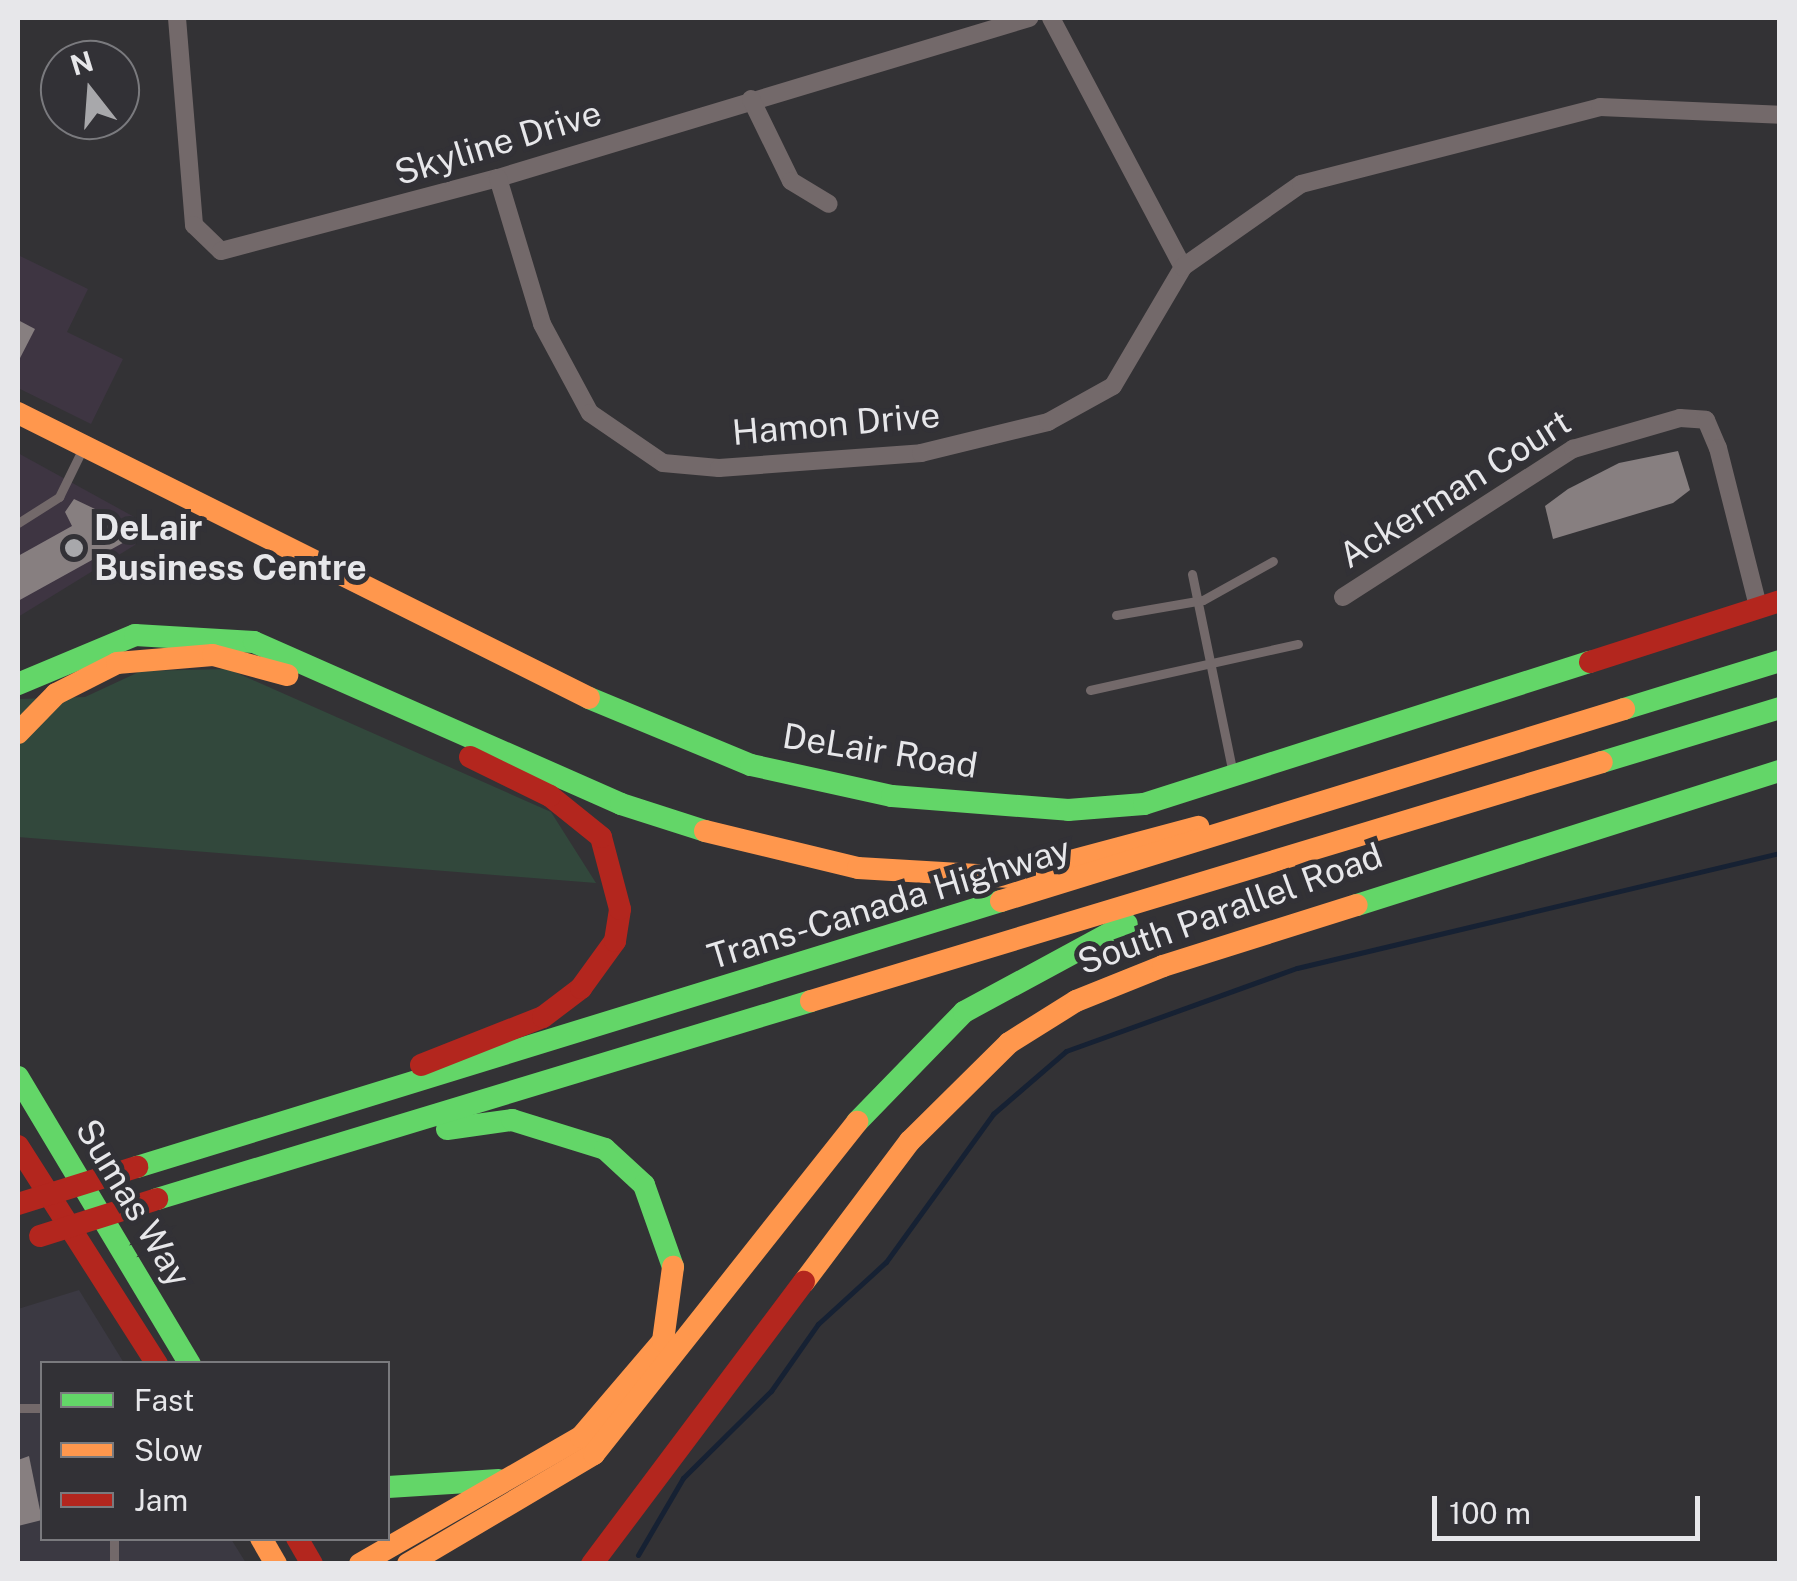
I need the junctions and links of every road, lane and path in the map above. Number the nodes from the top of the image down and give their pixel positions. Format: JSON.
{"nodes":[{"id":1,"x":177,"y":18,"type":"edge"},
{"id":2,"x":1029,"y":18,"type":"edge"},
{"id":3,"x":1051,"y":18,"type":"edge"},
{"id":4,"x":750,"y":99,"type":"junction"},
{"id":5,"x":1780,"y":115,"type":"edge"},
{"id":6,"x":498,"y":178,"type":"junction"},
{"id":7,"x":829,"y":204,"type":"dead end"},
{"id":8,"x":1183,"y":267,"type":"junction"},
{"id":9,"x":18,"y":413,"type":"edge"},
{"id":10,"x":84,"y":448,"type":"junction"},
{"id":11,"x":18,"y":523,"type":"edge"},
{"id":12,"x":1273,"y":561,"type":"dead end"},
{"id":13,"x":1192,"y":574,"type":"dead end"},
{"id":14,"x":1342,"y":596,"type":"dead end"},
{"id":15,"x":1203,"y":600,"type":"junction"},
{"id":16,"x":1769,"y":604,"type":"edge"},
{"id":17,"x":1116,"y":615,"type":"dead end"},
{"id":18,"x":1298,"y":644,"type":"dead end"},
{"id":19,"x":1780,"y":661,"type":"edge"},
{"id":20,"x":1212,"y":670,"type":"junction"},
{"id":21,"x":18,"y":684,"type":"edge"},
{"id":22,"x":1090,"y":690,"type":"dead end"},
{"id":23,"x":1780,"y":708,"type":"edge"},
{"id":24,"x":18,"y":733,"type":"edge"},
{"id":25,"x":1780,"y":771,"type":"edge"},
{"id":26,"x":1235,"y":782,"type":"junction"},
{"id":27,"x":1349,"y":798,"type":"junction"},
{"id":28,"x":1335,"y":844,"type":"junction"},
{"id":29,"x":18,"y":1077,"type":"edge"},
{"id":30,"x":354,"y":1105,"type":"junction"},
{"id":31,"x":18,"y":1146,"type":"edge"},
{"id":32,"x":249,"y":1172,"type":"junction"},
{"id":33,"x":18,"y":1204,"type":"edge"},
{"id":34,"x":28,"y":1240,"type":"edge"},
{"id":35,"x":125,"y":1258,"type":"junction"},
{"id":36,"x":155,"y":1361,"type":"edge"},
{"id":37,"x":188,"y":1361,"type":"edge"},
{"id":38,"x":204,"y":1361,"type":"edge"},
{"id":39,"x":526,"y":1475,"type":"junction"},
{"id":40,"x":390,"y":1486,"type":"edge"},
{"id":41,"x":263,"y":1541,"type":"edge"},
{"id":42,"x":298,"y":1541,"type":"edge"},
{"id":43,"x":426,"y":1557,"type":"edge"},
{"id":44,"x":276,"y":1564,"type":"edge"},
{"id":45,"x":312,"y":1564,"type":"edge"},
{"id":46,"x":360,"y":1564,"type":"edge"},
{"id":47,"x":408,"y":1564,"type":"edge"},
{"id":48,"x":592,"y":1564,"type":"edge"}],
"edges":[{"from":1,"to":6,"type":"street","name":"Skyline Drive"},
{"from":2,"to":4,"type":"street","name":"Skyline Drive"},
{"from":3,"to":8,"type":"street"},
{"from":4,"to":6,"type":"street","name":"Skyline Drive"},
{"from":4,"to":7,"type":"street"},
{"from":5,"to":8,"type":"street","name":"Hamon Drive"},
{"from":6,"to":8,"type":"street","name":"Hamon Drive"},
{"from":9,"to":10,"type":"main road","name":"DeLair Road"},
{"from":10,"to":11,"type":"lane"},
{"from":10,"to":26,"type":"main road","name":"DeLair Road"},
{"from":12,"to":15,"type":"lane"},
{"from":13,"to":15,"type":"lane"},
{"from":14,"to":16,"type":"street","name":"Ackerman Court"},
{"from":15,"to":17,"type":"lane"},
{"from":15,"to":20,"type":"lane"},
{"from":16,"to":26,"type":"main road","name":"DeLair Road"},
{"from":18,"to":20,"type":"lane"},
{"from":19,"to":27,"type":"main road","name":"Trans-Canada Highway"},
{"from":20,"to":22,"type":"lane"},
{"from":20,"to":26,"type":"lane"},
{"from":21,"to":27,"type":"main road"},
{"from":23,"to":28,"type":"main road","name":"Trans-Canada Highway"},
{"from":24,"to":30,"type":"main road"},
{"from":25,"to":48,"type":"main road","name":"South Parallel Road"},
{"from":27,"to":30,"type":"main road","name":"Trans-Canada Highway"},
{"from":28,"to":32,"type":"main road","name":"Trans-Canada Highway"},
{"from":28,"to":43,"type":"main road"},
{"from":29,"to":35,"type":"main road","name":"Sumas Way"},
{"from":30,"to":33,"type":"main road","name":"Trans-Canada Highway","bridge":true},
{"from":31,"to":36,"type":"main road","name":"Sumas Way"},
{"from":32,"to":34,"type":"main road","name":"Trans-Canada Highway","bridge":true},
{"from":32,"to":39,"type":"main road"},
{"from":35,"to":37,"type":"main road","name":"Sumas Way"},
{"from":35,"to":38,"type":"main road"},
{"from":39,"to":40,"type":"main road"},
{"from":39,"to":46,"type":"main road"},
{"from":41,"to":44,"type":"main road"},
{"from":42,"to":45,"type":"main road"},
{"from":43,"to":47,"type":"main road"}]}
